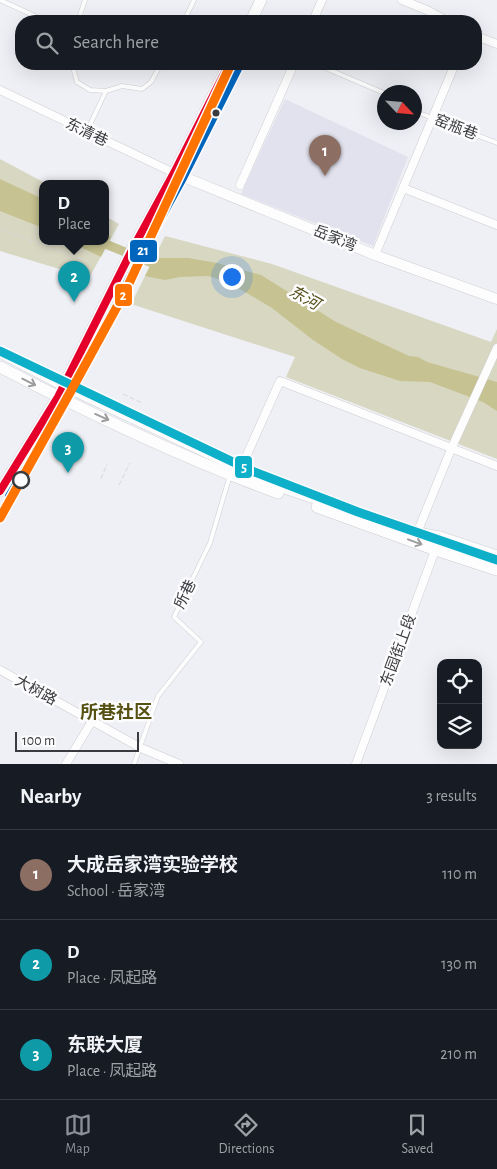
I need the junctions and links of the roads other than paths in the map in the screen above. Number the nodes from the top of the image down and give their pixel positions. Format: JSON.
{"nodes":[{"id":1,"x":0,"y":0,"type":"edge"},
{"id":2,"x":85,"y":0,"type":"edge"},
{"id":3,"x":194,"y":0,"type":"edge"},
{"id":4,"x":261,"y":0,"type":"edge"},
{"id":5,"x":322,"y":0,"type":"edge"},
{"id":6,"x":402,"y":0,"type":"edge"},
{"id":7,"x":33,"y":15,"type":"edge"},
{"id":8,"x":80,"y":15,"type":"edge"},
{"id":9,"x":187,"y":15,"type":"edge"},
{"id":10,"x":254,"y":15,"type":"edge"},
{"id":11,"x":316,"y":15,"type":"edge"},
{"id":12,"x":434,"y":15,"type":"edge"},
{"id":13,"x":482,"y":38,"type":"edge"},
{"id":14,"x":497,"y":44,"type":"edge"},
{"id":15,"x":74,"y":70,"type":"edge"},
{"id":16,"x":158,"y":70,"type":"edge"},
{"id":17,"x":226,"y":70,"type":"edge"},
{"id":18,"x":291,"y":70,"type":"edge"},
{"id":19,"x":330,"y":70,"type":"edge"},
{"id":20,"x":452,"y":70,"type":"edge"},
{"id":21,"x":0,"y":90,"type":"edge"},
{"id":22,"x":377,"y":90,"type":"edge"},
{"id":23,"x":106,"y":91,"type":"junction"},
{"id":24,"x":422,"y":114,"type":"edge"},
{"id":25,"x":432,"y":118,"type":"junction"},
{"id":26,"x":87,"y":132,"type":"junction"},
{"id":27,"x":497,"y":143,"type":"edge"},
{"id":28,"x":174,"y":173,"type":"junction"},
{"id":29,"x":240,"y":185,"type":"dead end"},
{"id":30,"x":403,"y":188,"type":"junction"},
{"id":31,"x":497,"y":225,"type":"edge"},
{"id":32,"x":375,"y":255,"type":"junction"},
{"id":33,"x":497,"y":298,"type":"edge"},
{"id":34,"x":497,"y":348,"type":"edge"},
{"id":35,"x":0,"y":352,"type":"edge"},
{"id":36,"x":0,"y":367,"type":"edge"},
{"id":37,"x":63,"y":385,"type":"junction"},
{"id":38,"x":58,"y":397,"type":"junction"},
{"id":39,"x":452,"y":448,"type":"junction"},
{"id":40,"x":497,"y":466,"type":"edge"},
{"id":41,"x":241,"y":468,"type":"junction"},
{"id":42,"x":230,"y":475,"type":"junction"},
{"id":43,"x":0,"y":491,"type":"edge"},
{"id":44,"x":417,"y":533,"type":"junction"},
{"id":45,"x":440,"y":537,"type":"junction"},
{"id":46,"x":436,"y":550,"type":"junction"},
{"id":47,"x":497,"y":556,"type":"edge"},
{"id":48,"x":497,"y":570,"type":"edge"},
{"id":49,"x":0,"y":670,"type":"edge"},
{"id":50,"x":92,"y":722,"type":"junction"},
{"id":51,"x":141,"y":748,"type":"junction"},
{"id":52,"x":66,"y":764,"type":"edge"},
{"id":53,"x":134,"y":764,"type":"edge"},
{"id":54,"x":179,"y":764,"type":"edge"},
{"id":55,"x":356,"y":764,"type":"edge"}],
"edges":[{"from":1,"to":7,"type":"lane"},
{"from":2,"to":8,"type":"lane"},
{"from":3,"to":9,"type":"lane"},
{"from":4,"to":10,"type":"main road"},
{"from":5,"to":11,"type":"street"},
{"from":6,"to":12,"type":"street"},
{"from":13,"to":14,"type":"street"},
{"from":15,"to":23,"type":"lane"},
{"from":16,"to":23,"type":"lane"},
{"from":17,"to":28,"type":"main road"},
{"from":18,"to":29,"type":"street"},
{"from":19,"to":22,"type":"lane"},
{"from":20,"to":25,"type":"street"},
{"from":21,"to":26,"type":"street","name":"东清巷"},
{"from":23,"to":26,"type":"lane"},
{"from":24,"to":25,"type":"lane","name":"窑瓶巷"},
{"from":25,"to":27,"type":"lane","name":"窑瓶巷"},
{"from":25,"to":30,"type":"street"},
{"from":26,"to":28,"type":"street","name":"东清巷"},
{"from":28,"to":32,"type":"street","name":"岳家湾"},
{"from":28,"to":37,"type":"main road"},
{"from":30,"to":31,"type":"street"},
{"from":30,"to":32,"type":"street"},
{"from":32,"to":33,"type":"street","name":"岳家湾"},
{"from":34,"to":39,"type":"street"},
{"from":35,"to":37,"type":"main road"},
{"from":36,"to":38,"type":"main road","one_way":true},
{"from":37,"to":38,"type":"main road"},
{"from":37,"to":41,"type":"main road"},
{"from":38,"to":42,"type":"main road","one_way":true},
{"from":38,"to":43,"type":"main road"},
{"from":39,"to":40,"type":"street"},
{"from":39,"to":41,"type":"street"},
{"from":39,"to":44,"type":"street"},
{"from":41,"to":44,"type":"main road"},
{"from":42,"to":46,"type":"main road","one_way":true},
{"from":42,"to":51,"type":"lane","name":"所巷"},
{"from":44,"to":45,"type":"main road"},
{"from":45,"to":46,"type":"street","name":"东园街上段"},
{"from":45,"to":47,"type":"main road"},
{"from":46,"to":48,"type":"main road"},
{"from":46,"to":55,"type":"street","name":"东园街上段"},
{"from":49,"to":50,"type":"street","name":"大树路"},
{"from":50,"to":51,"type":"street","name":"大树路"},
{"from":50,"to":52,"type":"street"},
{"from":51,"to":53,"type":"lane"},
{"from":51,"to":54,"type":"street","name":"大树路"}]}
